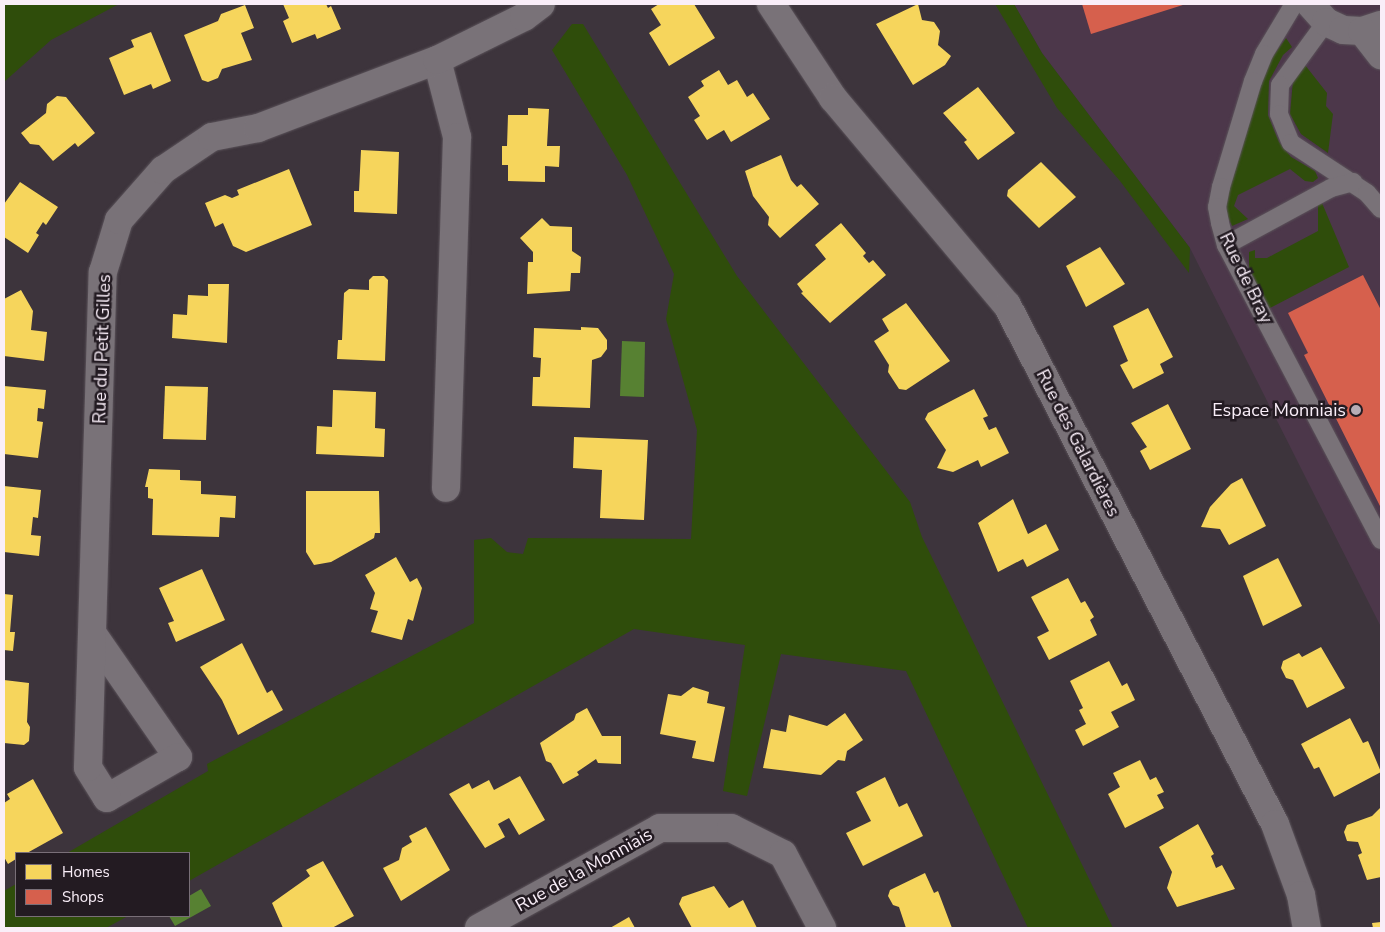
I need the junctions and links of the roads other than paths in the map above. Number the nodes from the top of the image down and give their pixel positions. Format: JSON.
{"nodes":[{"id":1,"x":540,"y":4,"type":"edge"},
{"id":2,"x":771,"y":4,"type":"edge"},
{"id":3,"x":1294,"y":4,"type":"edge"},
{"id":4,"x":1318,"y":13,"type":"edge"},
{"id":5,"x":1372,"y":28,"type":"edge"},
{"id":6,"x":1381,"y":55,"type":"edge"},
{"id":7,"x":436,"y":60,"type":"junction"},
{"id":8,"x":1353,"y":182,"type":"junction"},
{"id":9,"x":1381,"y":209,"type":"edge"},
{"id":10,"x":1226,"y":245,"type":"junction"},
{"id":11,"x":446,"y":488,"type":"dead end"},
{"id":12,"x":1381,"y":540,"type":"edge"},
{"id":13,"x":92,"y":633,"type":"junction"},
{"id":14,"x":479,"y":928,"type":"edge"},
{"id":15,"x":822,"y":928,"type":"edge"},
{"id":16,"x":1307,"y":928,"type":"edge"}],
"edges":[{"from":1,"to":7,"type":"street","name":"Rue du Petit Gilles"},
{"from":2,"to":16,"type":"street","name":"Rue des Galardières"},
{"from":3,"to":10,"type":"lane","name":"Rue de Bray"},
{"from":4,"to":5,"type":"street"},
{"from":4,"to":8,"type":"lane"},
{"from":5,"to":6,"type":"street"},
{"from":7,"to":11,"type":"street"},
{"from":7,"to":13,"type":"street","name":"Rue du Petit Gilles"},
{"from":8,"to":9,"type":"lane"},
{"from":8,"to":10,"type":"lane"},
{"from":10,"to":12,"type":"lane","name":"Rue de Bray"},
{"from":13,"to":13,"type":"street","name":"Rue du Petit Gilles"},
{"from":14,"to":15,"type":"street","name":"Rue de la Monniais"}]}
